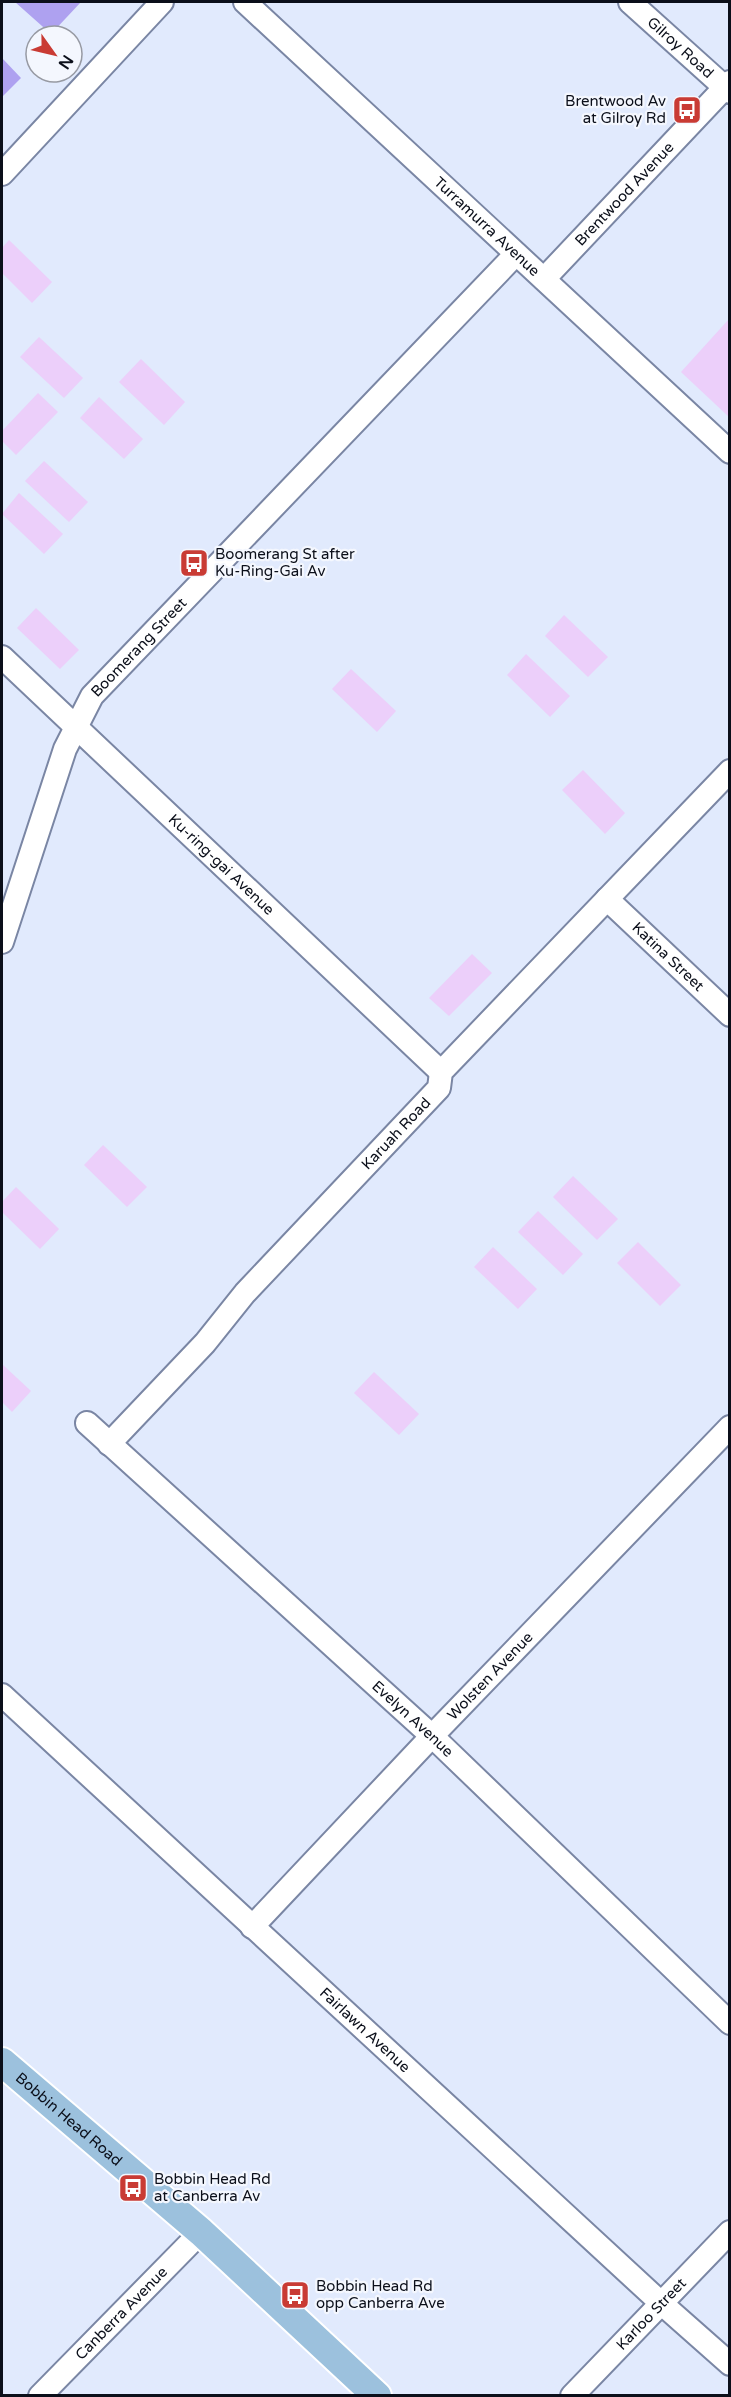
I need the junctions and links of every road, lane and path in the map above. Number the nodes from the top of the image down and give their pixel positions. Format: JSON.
{"nodes":[{"id":1,"x":162,"y":2,"type":"edge"},
{"id":2,"x":245,"y":2,"type":"edge"},
{"id":3,"x":630,"y":2,"type":"edge"},
{"id":4,"x":728,"y":88,"type":"edge"},
{"id":5,"x":2,"y":174,"type":"edge"},
{"id":6,"x":516,"y":254,"type":"junction"},
{"id":7,"x":544,"y":279,"type":"junction"},
{"id":8,"x":729,"y":452,"type":"edge"},
{"id":9,"x":2,"y":657,"type":"edge"},
{"id":10,"x":75,"y":726,"type":"junction"},
{"id":11,"x":729,"y":771,"type":"edge"},
{"id":12,"x":607,"y":899,"type":"junction"},
{"id":13,"x":2,"y":942,"type":"edge"},
{"id":14,"x":729,"y":1015,"type":"edge"},
{"id":15,"x":441,"y":1072,"type":"junction"},
{"id":16,"x":87,"y":1423,"type":"dead end"},
{"id":17,"x":729,"y":1427,"type":"edge"},
{"id":18,"x":109,"y":1444,"type":"junction"},
{"id":19,"x":2,"y":1695,"type":"edge"},
{"id":20,"x":432,"y":1736,"type":"junction"},
{"id":21,"x":252,"y":1927,"type":"junction"},
{"id":22,"x":729,"y":2024,"type":"edge"},
{"id":23,"x":2,"y":2062,"type":"edge"},
{"id":24,"x":201,"y":2232,"type":"junction"},
{"id":25,"x":729,"y":2232,"type":"edge"},
{"id":26,"x":661,"y":2303,"type":"junction"},
{"id":27,"x":729,"y":2364,"type":"edge"},
{"id":28,"x":40,"y":2396,"type":"edge"},
{"id":29,"x":377,"y":2396,"type":"edge"},
{"id":30,"x":572,"y":2396,"type":"edge"}],
"edges":[{"from":1,"to":5,"type":"street"},
{"from":2,"to":6,"type":"street","name":"Turramurra Avenue"},
{"from":3,"to":4,"type":"street","name":"Gilroy Road"},
{"from":4,"to":7,"type":"street","name":"Brentwood Avenue"},
{"from":6,"to":7,"type":"street","name":"Turramurra Avenue"},
{"from":6,"to":10,"type":"street","name":"Boomerang Street"},
{"from":7,"to":8,"type":"street","name":"Turramurra Avenue"},
{"from":9,"to":10,"type":"street","name":"Ku-ring-gai Avenue"},
{"from":10,"to":13,"type":"street","name":"Boomerang Street"},
{"from":10,"to":15,"type":"street","name":"Ku-ring-gai Avenue"},
{"from":11,"to":12,"type":"street","name":"Karuah Road"},
{"from":12,"to":14,"type":"street","name":"Katina Street"},
{"from":12,"to":15,"type":"street","name":"Karuah Road"},
{"from":15,"to":18,"type":"street","name":"Karuah Road"},
{"from":16,"to":18,"type":"street","name":"Evelyn Avenue"},
{"from":17,"to":20,"type":"street","name":"Wolsten Avenue"},
{"from":18,"to":20,"type":"street","name":"Evelyn Avenue"},
{"from":19,"to":21,"type":"street","name":"Fairlawn Avenue"},
{"from":20,"to":21,"type":"street","name":"Wolsten Avenue"},
{"from":20,"to":22,"type":"street","name":"Evelyn Avenue"},
{"from":21,"to":26,"type":"street","name":"Fairlawn Avenue"},
{"from":23,"to":24,"type":"main road","name":"Bobbin Head Road"},
{"from":24,"to":28,"type":"street","name":"Canberra Avenue"},
{"from":24,"to":29,"type":"main road","name":"Bobbin Head Road"},
{"from":25,"to":26,"type":"street","name":"Karloo Street"},
{"from":26,"to":27,"type":"street","name":"Fairlawn Avenue"},
{"from":26,"to":30,"type":"street","name":"Karloo Street"}]}
